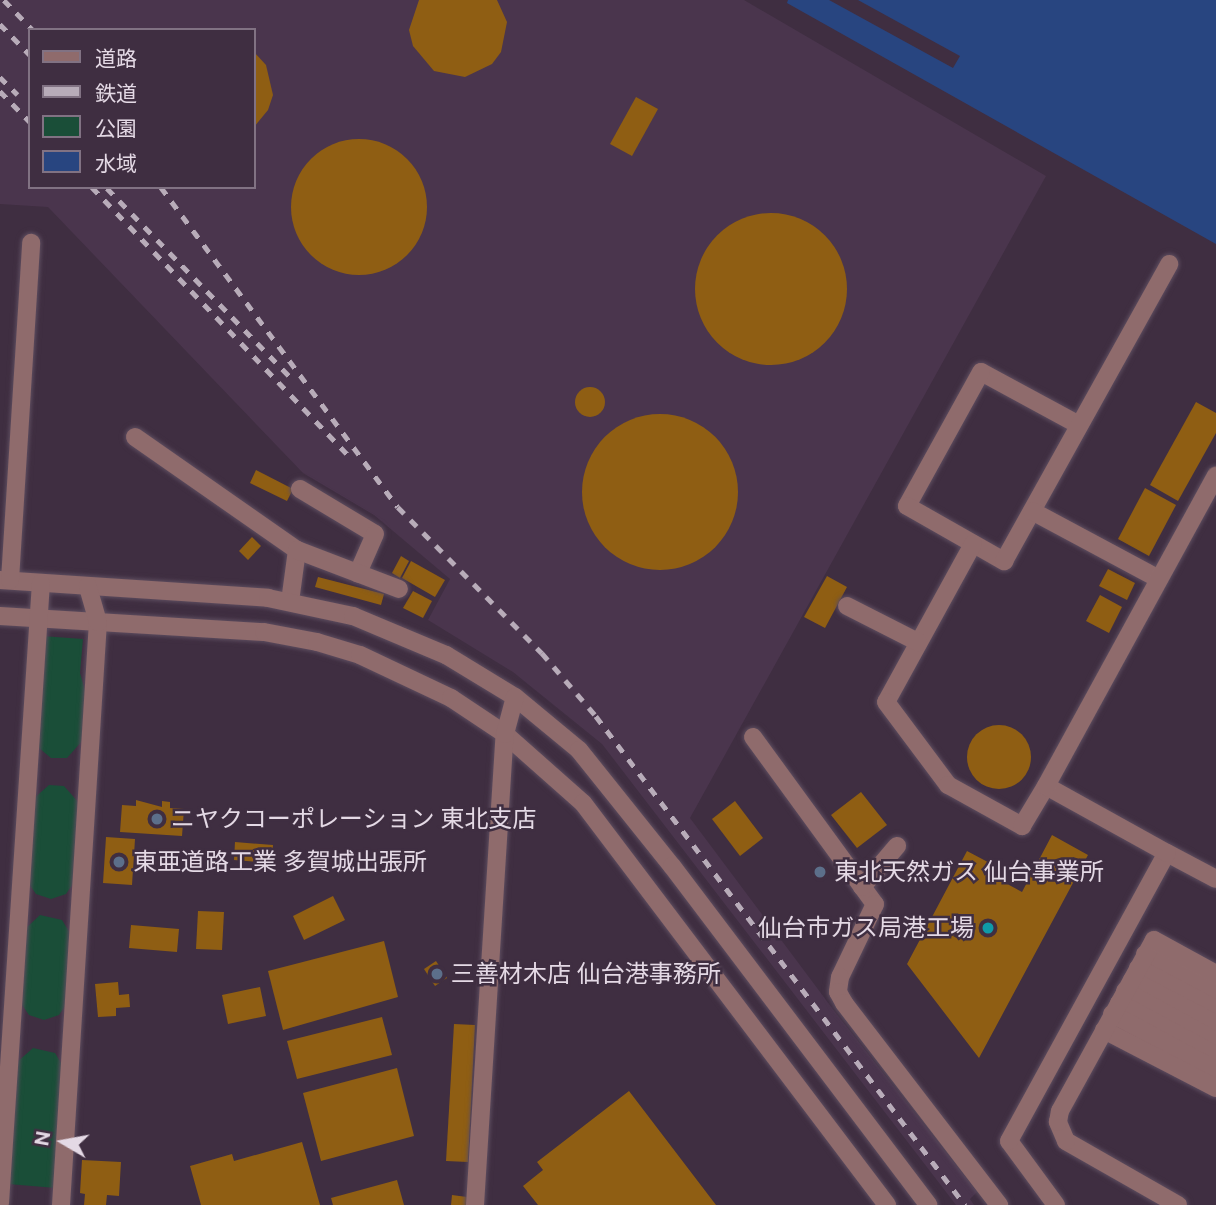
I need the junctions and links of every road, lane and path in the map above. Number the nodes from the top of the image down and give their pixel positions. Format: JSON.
{"nodes":[{"id":1,"x":31,"y":243,"type":"dead end"},
{"id":2,"x":1169,"y":264,"type":"dead end"},
{"id":3,"x":1079,"y":425,"type":"junction"},
{"id":4,"x":135,"y":437,"type":"dead end"},
{"id":5,"x":1216,"y":475,"type":"edge"},
{"id":6,"x":300,"y":489,"type":"dead end"},
{"id":7,"x":1032,"y":511,"type":"junction"},
{"id":8,"x":973,"y":544,"type":"junction"},
{"id":9,"x":297,"y":550,"type":"junction"},
{"id":10,"x":358,"y":573,"type":"junction"},
{"id":11,"x":1159,"y":579,"type":"junction"},
{"id":12,"x":5,"y":580,"type":"edge"},
{"id":13,"x":41,"y":583,"type":"junction"},
{"id":14,"x":88,"y":586,"type":"junction"},
{"id":15,"x":399,"y":589,"type":"dead end"},
{"id":16,"x":290,"y":602,"type":"junction"},
{"id":17,"x":847,"y":606,"type":"dead end"},
{"id":18,"x":0,"y":616,"type":"edge"},
{"id":19,"x":38,"y":618,"type":"junction"},
{"id":20,"x":98,"y":622,"type":"junction"},
{"id":21,"x":918,"y":642,"type":"junction"},
{"id":22,"x":515,"y":697,"type":"junction"},
{"id":23,"x":505,"y":734,"type":"junction"},
{"id":24,"x":754,"y":737,"type":"dead end"},
{"id":25,"x":1046,"y":786,"type":"junction"},
{"id":26,"x":897,"y":846,"type":"dead end"},
{"id":27,"x":1167,"y":853,"type":"junction"},
{"id":28,"x":1216,"y":879,"type":"edge"},
{"id":29,"x":862,"y":887,"type":"junction"},
{"id":30,"x":9,"y":905,"type":"edge"},
{"id":31,"x":1216,"y":974,"type":"edge"},
{"id":32,"x":1125,"y":991,"type":"junction"},
{"id":33,"x":1216,"y":992,"type":"edge"},
{"id":34,"x":1216,"y":1009,"type":"edge"},
{"id":35,"x":1216,"y":1024,"type":"edge"},
{"id":36,"x":1216,"y":1041,"type":"edge"},
{"id":37,"x":1216,"y":1055,"type":"edge"},
{"id":38,"x":1216,"y":1070,"type":"edge"},
{"id":39,"x":1216,"y":1088,"type":"edge"},
{"id":40,"x":0,"y":1203,"type":"edge"},
{"id":41,"x":61,"y":1205,"type":"edge"},
{"id":42,"x":475,"y":1205,"type":"edge"},
{"id":43,"x":887,"y":1205,"type":"edge"},
{"id":44,"x":928,"y":1205,"type":"edge"},
{"id":45,"x":999,"y":1205,"type":"edge"},
{"id":46,"x":1056,"y":1205,"type":"edge"},
{"id":47,"x":1178,"y":1205,"type":"edge"}],
"edges":[{"from":1,"to":12,"type":"street"},
{"from":2,"to":3,"type":"street"},
{"from":3,"to":7,"type":"street"},
{"from":3,"to":8,"type":"street"},
{"from":4,"to":9,"type":"street"},
{"from":5,"to":11,"type":"street"},
{"from":6,"to":10,"type":"street"},
{"from":7,"to":8,"type":"street"},
{"from":7,"to":11,"type":"street"},
{"from":8,"to":21,"type":"street"},
{"from":9,"to":10,"type":"street"},
{"from":9,"to":16,"type":"street"},
{"from":10,"to":15,"type":"street"},
{"from":11,"to":25,"type":"street"},
{"from":12,"to":13,"type":"street"},
{"from":13,"to":14,"type":"street"},
{"from":13,"to":19,"type":"street"},
{"from":14,"to":16,"type":"street"},
{"from":14,"to":20,"type":"street"},
{"from":16,"to":22,"type":"street"},
{"from":17,"to":21,"type":"street"},
{"from":18,"to":19,"type":"street"},
{"from":19,"to":20,"type":"street"},
{"from":19,"to":30,"type":"street"},
{"from":20,"to":23,"type":"street"},
{"from":20,"to":41,"type":"street"},
{"from":21,"to":25,"type":"street"},
{"from":22,"to":23,"type":"street"},
{"from":22,"to":44,"type":"street"},
{"from":23,"to":42,"type":"street"},
{"from":23,"to":43,"type":"street"},
{"from":24,"to":29,"type":"street"},
{"from":25,"to":27,"type":"street"},
{"from":26,"to":29,"type":"street"},
{"from":27,"to":28,"type":"street"},
{"from":27,"to":46,"type":"street"},
{"from":29,"to":45,"type":"street"},
{"from":30,"to":40,"type":"street"},
{"from":31,"to":32,"type":"street"},
{"from":32,"to":33,"type":"street"},
{"from":32,"to":34,"type":"street"},
{"from":32,"to":35,"type":"street"},
{"from":32,"to":36,"type":"street"},
{"from":32,"to":37,"type":"street"},
{"from":32,"to":38,"type":"street"},
{"from":32,"to":39,"type":"street"},
{"from":32,"to":47,"type":"street"}]}
